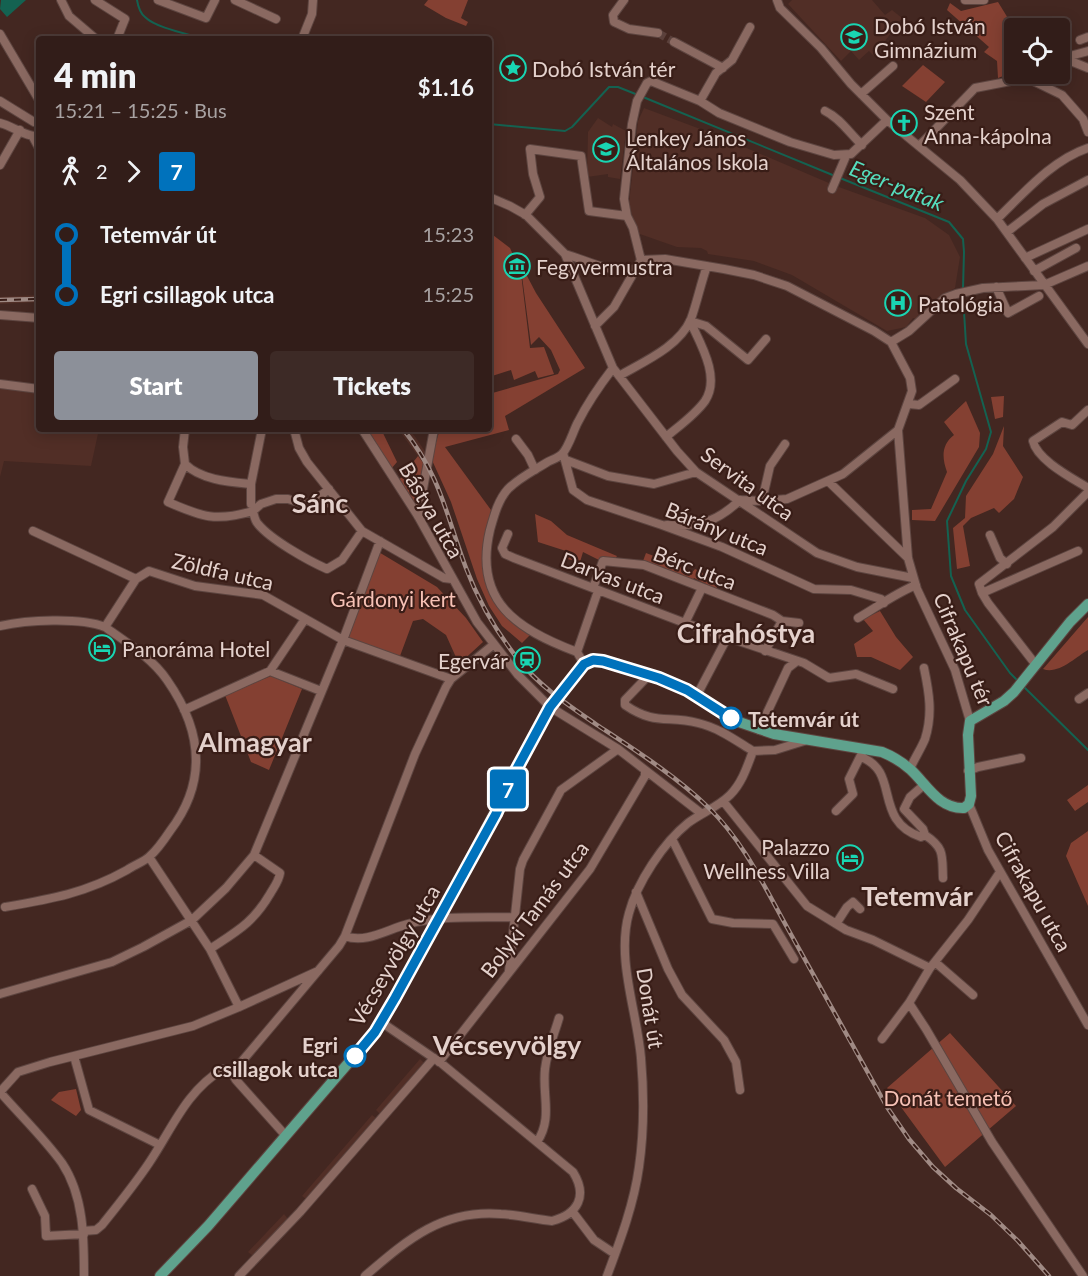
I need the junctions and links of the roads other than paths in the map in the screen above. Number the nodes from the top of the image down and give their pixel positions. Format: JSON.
{"nodes":[{"id":1,"x":61,"y":0,"type":"edge"},
{"id":2,"x":95,"y":0,"type":"edge"},
{"id":3,"x":158,"y":0,"type":"edge"},
{"id":4,"x":214,"y":0,"type":"edge"},
{"id":5,"x":314,"y":0,"type":"edge"},
{"id":6,"x":624,"y":0,"type":"edge"},
{"id":7,"x":777,"y":0,"type":"edge"},
{"id":8,"x":965,"y":0,"type":"edge"},
{"id":9,"x":240,"y":1,"type":"edge"},
{"id":10,"x":981,"y":1,"type":"edge"},
{"id":11,"x":276,"y":19,"type":"dead end"},
{"id":12,"x":750,"y":27,"type":"dead end"},
{"id":13,"x":658,"y":33,"type":"tunnel mouth"},
{"id":14,"x":0,"y":34,"type":"edge"},
{"id":15,"x":92,"y":36,"type":"edge"},
{"id":16,"x":118,"y":36,"type":"edge"},
{"id":17,"x":303,"y":36,"type":"edge"},
{"id":18,"x":674,"y":42,"type":"tunnel mouth"},
{"id":19,"x":1088,"y":51,"type":"edge"},
{"id":20,"x":1070,"y":56,"type":"edge"},
{"id":21,"x":1070,"y":61,"type":"edge"},
{"id":22,"x":893,"y":66,"type":"dead end"},
{"id":23,"x":723,"y":68,"type":"junction"},
{"id":24,"x":1088,"y":68,"type":"edge"},
{"id":25,"x":1004,"y":82,"type":"edge"},
{"id":26,"x":1044,"y":84,"type":"edge"},
{"id":27,"x":36,"y":93,"type":"edge"},
{"id":28,"x":861,"y":94,"type":"junction"},
{"id":29,"x":0,"y":101,"type":"edge"},
{"id":30,"x":700,"y":101,"type":"junction"},
{"id":31,"x":825,"y":111,"type":"dead end"},
{"id":32,"x":887,"y":120,"type":"junction"},
{"id":33,"x":36,"y":122,"type":"edge"},
{"id":34,"x":0,"y":123,"type":"edge"},
{"id":35,"x":20,"y":130,"type":"junction"},
{"id":36,"x":1088,"y":132,"type":"edge"},
{"id":37,"x":34,"y":136,"type":"edge"},
{"id":38,"x":862,"y":146,"type":"junction"},
{"id":39,"x":919,"y":146,"type":"junction"},
{"id":40,"x":1088,"y":148,"type":"edge"},
{"id":41,"x":846,"y":156,"type":"junction"},
{"id":42,"x":0,"y":165,"type":"edge"},
{"id":43,"x":1088,"y":180,"type":"edge"},
{"id":44,"x":832,"y":189,"type":"dead end"},
{"id":45,"x":492,"y":198,"type":"edge"},
{"id":46,"x":525,"y":215,"type":"junction"},
{"id":47,"x":627,"y":216,"type":"junction"},
{"id":48,"x":997,"y":219,"type":"junction"},
{"id":49,"x":1088,"y":229,"type":"edge"},
{"id":50,"x":1007,"y":232,"type":"junction"},
{"id":51,"x":1076,"y":248,"type":"dead end"},
{"id":52,"x":566,"y":254,"type":"junction"},
{"id":53,"x":1025,"y":258,"type":"junction"},
{"id":54,"x":639,"y":264,"type":"junction"},
{"id":55,"x":707,"y":266,"type":"junction"},
{"id":56,"x":1088,"y":266,"type":"edge"},
{"id":57,"x":1034,"y":271,"type":"junction"},
{"id":58,"x":1044,"y":285,"type":"junction"},
{"id":59,"x":996,"y":288,"type":"junction"},
{"id":60,"x":1039,"y":296,"type":"dead end"},
{"id":61,"x":0,"y":315,"type":"edge"},
{"id":62,"x":36,"y":318,"type":"edge"},
{"id":63,"x":690,"y":321,"type":"junction"},
{"id":64,"x":595,"y":326,"type":"junction"},
{"id":65,"x":766,"y":339,"type":"dead end"},
{"id":66,"x":891,"y":342,"type":"junction"},
{"id":67,"x":1088,"y":344,"type":"edge"},
{"id":68,"x":613,"y":368,"type":"junction"},
{"id":69,"x":619,"y":376,"type":"junction"},
{"id":70,"x":955,"y":379,"type":"dead end"},
{"id":71,"x":0,"y":384,"type":"edge"},
{"id":72,"x":36,"y":389,"type":"edge"},
{"id":73,"x":909,"y":404,"type":"junction"},
{"id":74,"x":1088,"y":410,"type":"edge"},
{"id":75,"x":898,"y":430,"type":"junction"},
{"id":76,"x":184,"y":432,"type":"edge"},
{"id":77,"x":261,"y":432,"type":"edge"},
{"id":78,"x":295,"y":432,"type":"edge"},
{"id":79,"x":364,"y":432,"type":"edge"},
{"id":80,"x":433,"y":432,"type":"edge"},
{"id":81,"x":666,"y":437,"type":"junction"},
{"id":82,"x":516,"y":438,"type":"dead end"},
{"id":83,"x":785,"y":444,"type":"dead end"},
{"id":84,"x":565,"y":457,"type":"junction"},
{"id":85,"x":185,"y":464,"type":"junction"},
{"id":86,"x":535,"y":470,"type":"junction"},
{"id":87,"x":696,"y":472,"type":"junction"},
{"id":88,"x":829,"y":482,"type":"junction"},
{"id":89,"x":251,"y":484,"type":"junction"},
{"id":90,"x":328,"y":489,"type":"junction"},
{"id":91,"x":1088,"y":490,"type":"edge"},
{"id":92,"x":740,"y":500,"type":"junction"},
{"id":93,"x":762,"y":501,"type":"junction"},
{"id":94,"x":311,"y":503,"type":"junction"},
{"id":95,"x":340,"y":503,"type":"junction"},
{"id":96,"x":252,"y":508,"type":"junction"},
{"id":97,"x":418,"y":516,"type":"junction"},
{"id":98,"x":662,"y":525,"type":"junction"},
{"id":99,"x":33,"y":531,"type":"dead end"},
{"id":100,"x":362,"y":531,"type":"junction"},
{"id":101,"x":508,"y":534,"type":"dead end"},
{"id":102,"x":990,"y":536,"type":"dead end"},
{"id":103,"x":380,"y":541,"type":"junction"},
{"id":104,"x":1078,"y":551,"type":"dead end"},
{"id":105,"x":908,"y":558,"type":"junction"},
{"id":106,"x":1007,"y":564,"type":"junction"},
{"id":107,"x":135,"y":579,"type":"junction"},
{"id":108,"x":452,"y":579,"type":"junction"},
{"id":109,"x":916,"y":584,"type":"junction"},
{"id":110,"x":702,"y":588,"type":"junction"},
{"id":111,"x":981,"y":589,"type":"junction"},
{"id":112,"x":596,"y":590,"type":"junction"},
{"id":113,"x":884,"y":603,"type":"junction"},
{"id":114,"x":1088,"y":604,"type":"edge"},
{"id":115,"x":858,"y":618,"type":"dead end"},
{"id":116,"x":305,"y":619,"type":"junction"},
{"id":117,"x":782,"y":621,"type":"junction"},
{"id":118,"x":685,"y":623,"type":"junction"},
{"id":119,"x":799,"y":623,"type":"dead end"},
{"id":120,"x":0,"y":626,"type":"edge"},
{"id":121,"x":105,"y":627,"type":"junction"},
{"id":122,"x":727,"y":638,"type":"junction"},
{"id":123,"x":343,"y":640,"type":"junction"},
{"id":124,"x":493,"y":645,"type":"junction"},
{"id":125,"x":765,"y":651,"type":"junction"},
{"id":126,"x":577,"y":652,"type":"junction"},
{"id":127,"x":797,"y":661,"type":"junction"},
{"id":128,"x":584,"y":664,"type":"junction"},
{"id":129,"x":1036,"y":665,"type":"junction"},
{"id":130,"x":924,"y":668,"type":"dead end"},
{"id":131,"x":270,"y":671,"type":"junction"},
{"id":132,"x":649,"y":675,"type":"junction"},
{"id":133,"x":451,"y":679,"type":"junction"},
{"id":134,"x":893,"y":689,"type":"dead end"},
{"id":135,"x":321,"y":691,"type":"junction"},
{"id":136,"x":1088,"y":693,"type":"edge"},
{"id":137,"x":696,"y":697,"type":"junction"},
{"id":138,"x":1079,"y":699,"type":"dead end"},
{"id":139,"x":550,"y":707,"type":"junction"},
{"id":140,"x":184,"y":710,"type":"junction"},
{"id":141,"x":970,"y":721,"type":"junction"},
{"id":142,"x":759,"y":730,"type":"junction"},
{"id":143,"x":804,"y":741,"type":"junction"},
{"id":144,"x":618,"y":749,"type":"junction"},
{"id":145,"x":753,"y":751,"type":"junction"},
{"id":146,"x":862,"y":752,"type":"junction"},
{"id":147,"x":1020,"y":758,"type":"dead end"},
{"id":148,"x":910,"y":769,"type":"junction"},
{"id":149,"x":645,"y":771,"type":"junction"},
{"id":150,"x":968,"y":771,"type":"junction"},
{"id":151,"x":924,"y":784,"type":"junction"},
{"id":152,"x":723,"y":801,"type":"junction"},
{"id":153,"x":969,"y":804,"type":"junction"},
{"id":154,"x":836,"y":811,"type":"dead end"},
{"id":155,"x":702,"y":814,"type":"junction"},
{"id":156,"x":925,"y":835,"type":"junction"},
{"id":157,"x":672,"y":839,"type":"junction"},
{"id":158,"x":254,"y":855,"type":"junction"},
{"id":159,"x":149,"y":857,"type":"junction"},
{"id":160,"x":1000,"y":872,"type":"junction"},
{"id":161,"x":943,"y":878,"type":"dead end"},
{"id":162,"x":636,"y":892,"type":"junction"},
{"id":163,"x":6,"y":908,"type":"dead end"},
{"id":164,"x":860,"y":909,"type":"dead end"},
{"id":165,"x":514,"y":917,"type":"junction"},
{"id":166,"x":439,"y":919,"type":"junction"},
{"id":167,"x":192,"y":920,"type":"junction"},
{"id":168,"x":836,"y":924,"type":"junction"},
{"id":169,"x":345,"y":936,"type":"junction"},
{"id":170,"x":210,"y":949,"type":"junction"},
{"id":171,"x":794,"y":959,"type":"dead end"},
{"id":172,"x":932,"y":965,"type":"junction"},
{"id":173,"x":322,"y":969,"type":"junction"},
{"id":174,"x":509,"y":971,"type":"junction"},
{"id":175,"x":0,"y":994,"type":"edge"},
{"id":176,"x":973,"y":995,"type":"dead end"},
{"id":177,"x":909,"y":1003,"type":"junction"},
{"id":178,"x":239,"y":1007,"type":"junction"},
{"id":179,"x":559,"y":1018,"type":"dead end"},
{"id":180,"x":381,"y":1022,"type":"junction"},
{"id":181,"x":1088,"y":1025,"type":"edge"},
{"id":182,"x":882,"y":1039,"type":"dead end"},
{"id":183,"x":74,"y":1056,"type":"junction"},
{"id":184,"x":437,"y":1060,"type":"junction"},
{"id":185,"x":231,"y":1071,"type":"junction"},
{"id":186,"x":740,"y":1090,"type":"dead end"},
{"id":187,"x":0,"y":1092,"type":"edge"},
{"id":188,"x":286,"y":1136,"type":"junction"},
{"id":189,"x":537,"y":1142,"type":"junction"},
{"id":190,"x":160,"y":1145,"type":"junction"},
{"id":191,"x":32,"y":1189,"type":"dead end"},
{"id":192,"x":573,"y":1211,"type":"junction"},
{"id":193,"x":84,"y":1233,"type":"junction"},
{"id":194,"x":615,"y":1254,"type":"junction"},
{"id":195,"x":84,"y":1276,"type":"edge"},
{"id":196,"x":160,"y":1276,"type":"edge"},
{"id":197,"x":239,"y":1276,"type":"edge"},
{"id":198,"x":365,"y":1276,"type":"edge"},
{"id":199,"x":607,"y":1276,"type":"edge"},
{"id":200,"x":1083,"y":1276,"type":"edge"}],
"edges":[{"from":1,"to":15,"type":"street"},
{"from":2,"to":16,"type":"street"},
{"from":3,"to":4,"type":"street"},
{"from":5,"to":17,"type":"street"},
{"from":6,"to":13,"type":"street"},
{"from":7,"to":28,"type":"street"},
{"from":8,"to":10,"type":"street"},
{"from":9,"to":11,"type":"street"},
{"from":12,"to":23,"type":"street"},
{"from":14,"to":27,"type":"street"},
{"from":18,"to":23,"type":"street"},
{"from":19,"to":20,"type":"street"},
{"from":21,"to":24,"type":"street"},
{"from":22,"to":28,"type":"street"},
{"from":23,"to":30,"type":"street"},
{"from":25,"to":39,"type":"street"},
{"from":26,"to":36,"type":"street"},
{"from":28,"to":32,"type":"street"},
{"from":29,"to":33,"type":"street"},
{"from":30,"to":41,"type":"street"},
{"from":30,"to":47,"type":"street"},
{"from":31,"to":38,"type":"street"},
{"from":32,"to":38,"type":"street"},
{"from":32,"to":39,"type":"street"},
{"from":33,"to":37,"type":"street"},
{"from":34,"to":35,"type":"street"},
{"from":35,"to":37,"type":"street"},
{"from":35,"to":42,"type":"street"},
{"from":38,"to":41,"type":"street"},
{"from":39,"to":48,"type":"street"},
{"from":40,"to":48,"type":"street"},
{"from":41,"to":44,"type":"street"},
{"from":43,"to":50,"type":"street"},
{"from":45,"to":46,"type":"street"},
{"from":46,"to":47,"type":"street"},
{"from":46,"to":52,"type":"street"},
{"from":47,"to":54,"type":"street"},
{"from":48,"to":50,"type":"street"},
{"from":49,"to":53,"type":"street"},
{"from":50,"to":53,"type":"street"},
{"from":51,"to":57,"type":"street"},
{"from":52,"to":54,"type":"street"},
{"from":52,"to":64,"type":"street","name":"Servita utca"},
{"from":53,"to":57,"type":"street"},
{"from":54,"to":55,"type":"street"},
{"from":54,"to":64,"type":"street"},
{"from":55,"to":63,"type":"street"},
{"from":55,"to":66,"type":"street"},
{"from":56,"to":58,"type":"street"},
{"from":57,"to":58,"type":"street"},
{"from":58,"to":59,"type":"street"},
{"from":58,"to":67,"type":"street"},
{"from":59,"to":60,"type":"street"},
{"from":59,"to":66,"type":"street"},
{"from":61,"to":62,"type":"street"},
{"from":63,"to":65,"type":"street"},
{"from":63,"to":69,"type":"street"},
{"from":63,"to":81,"type":"street"},
{"from":64,"to":68,"type":"street","name":"Servita utca"},
{"from":66,"to":73,"type":"street"},
{"from":68,"to":69,"type":"street","name":"Servita utca"},
{"from":68,"to":84,"type":"street"},
{"from":69,"to":81,"type":"street","name":"Servita utca"},
{"from":70,"to":73,"type":"street"},
{"from":71,"to":72,"type":"street"},
{"from":73,"to":75,"type":"street"},
{"from":74,"to":91,"type":"street"},
{"from":75,"to":88,"type":"street"},
{"from":75,"to":105,"type":"street","name":"Cifrakapu tér"},
{"from":76,"to":85,"type":"street"},
{"from":77,"to":89,"type":"street"},
{"from":78,"to":90,"type":"street"},
{"from":79,"to":97,"type":"street","name":"Bástya utca"},
{"from":80,"to":97,"type":"street"},
{"from":81,"to":87,"type":"street","name":"Servita utca"},
{"from":82,"to":86,"type":"street"},
{"from":83,"to":93,"type":"street"},
{"from":84,"to":86,"type":"street"},
{"from":84,"to":87,"type":"street"},
{"from":84,"to":98,"type":"street","name":"Bárány utca"},
{"from":85,"to":89,"type":"street"},
{"from":85,"to":96,"type":"street"},
{"from":86,"to":126,"type":"street"},
{"from":87,"to":92,"type":"street","name":"Servita utca"},
{"from":88,"to":93,"type":"street"},
{"from":88,"to":105,"type":"street"},
{"from":89,"to":96,"type":"street"},
{"from":90,"to":94,"type":"street"},
{"from":90,"to":95,"type":"street"},
{"from":91,"to":106,"type":"street"},
{"from":92,"to":93,"type":"street"},
{"from":92,"to":98,"type":"street"},
{"from":92,"to":109,"type":"street","name":"Servita utca"},
{"from":94,"to":95,"type":"street"},
{"from":94,"to":96,"type":"street"},
{"from":95,"to":100,"type":"street"},
{"from":96,"to":100,"type":"street"},
{"from":97,"to":108,"type":"street","name":"Bástya utca"},
{"from":98,"to":113,"type":"street","name":"Bárány utca"},
{"from":99,"to":107,"type":"street"},
{"from":100,"to":103,"type":"street"},
{"from":101,"to":112,"type":"street","name":"Darvas utca"},
{"from":102,"to":106,"type":"street"},
{"from":103,"to":108,"type":"street"},
{"from":103,"to":123,"type":"street"},
{"from":104,"to":111,"type":"street"},
{"from":105,"to":109,"type":"street","name":"Cifrakapu tér"},
{"from":106,"to":111,"type":"street"},
{"from":107,"to":116,"type":"street","name":"Zöldfa utca"},
{"from":107,"to":121,"type":"street"},
{"from":108,"to":124,"type":"street","name":"Bástya utca"},
{"from":109,"to":113,"type":"street"},
{"from":109,"to":141,"type":"street","name":"Cifrakapu tér"},
{"from":110,"to":112,"type":"street","name":"Bérc utca"},
{"from":110,"to":117,"type":"street","name":"Bérc utca"},
{"from":110,"to":118,"type":"street"},
{"from":111,"to":129,"type":"street","name":"Cifrakapu tér"},
{"from":112,"to":118,"type":"street","name":"Darvas utca"},
{"from":112,"to":126,"type":"street"},
{"from":113,"to":115,"type":"street"},
{"from":114,"to":129,"type":"main road"},
{"from":116,"to":123,"type":"street","name":"Zöldfa utca"},
{"from":116,"to":131,"type":"street"},
{"from":117,"to":119,"type":"street","name":"Bérc utca"},
{"from":117,"to":125,"type":"street"},
{"from":118,"to":122,"type":"street","name":"Darvas utca"},
{"from":120,"to":121,"type":"street"},
{"from":121,"to":140,"type":"street"},
{"from":122,"to":125,"type":"street","name":"Darvas utca"},
{"from":122,"to":137,"type":"street"},
{"from":123,"to":133,"type":"street","name":"Zöldfa utca"},
{"from":123,"to":135,"type":"street"},
{"from":124,"to":133,"type":"street"},
{"from":124,"to":139,"type":"street","name":"Bástya utca"},
{"from":125,"to":127,"type":"street","name":"Darvas utca"},
{"from":126,"to":128,"type":"street"},
{"from":127,"to":134,"type":"street","name":"Darvas utca"},
{"from":127,"to":142,"type":"street"},
{"from":128,"to":132,"type":"main road"},
{"from":128,"to":139,"type":"main road","name":"Vécseyvölgy utca"},
{"from":129,"to":141,"type":"main road","name":"Cifrakapu tér"},
{"from":130,"to":148,"type":"street"},
{"from":131,"to":135,"type":"street"},
{"from":131,"to":140,"type":"street"},
{"from":132,"to":137,"type":"main road"},
{"from":132,"to":145,"type":"street"},
{"from":133,"to":169,"type":"street"},
{"from":135,"to":158,"type":"street"},
{"from":136,"to":138,"type":"street"},
{"from":137,"to":142,"type":"main road"},
{"from":139,"to":144,"type":"street"},
{"from":139,"to":166,"type":"main road","name":"Vécseyvölgy utca"},
{"from":140,"to":159,"type":"street"},
{"from":141,"to":150,"type":"main road"},
{"from":142,"to":143,"type":"main road"},
{"from":143,"to":145,"type":"street"},
{"from":143,"to":146,"type":"main road"},
{"from":144,"to":149,"type":"street"},
{"from":144,"to":165,"type":"street"},
{"from":145,"to":152,"type":"street","name":"Donát út"},
{"from":146,"to":148,"type":"main road"},
{"from":146,"to":154,"type":"street"},
{"from":146,"to":156,"type":"street"},
{"from":147,"to":150,"type":"street"},
{"from":148,"to":151,"type":"main road"},
{"from":149,"to":155,"type":"street"},
{"from":149,"to":174,"type":"street","name":"Bolyki Tamás utca"},
{"from":150,"to":153,"type":"main road"},
{"from":151,"to":153,"type":"main road"},
{"from":151,"to":156,"type":"street"},
{"from":152,"to":155,"type":"street","name":"Donát út"},
{"from":152,"to":168,"type":"street"},
{"from":153,"to":160,"type":"street","name":"Cifrakapu utca"},
{"from":155,"to":157,"type":"street","name":"Donát út"},
{"from":156,"to":161,"type":"street"},
{"from":157,"to":162,"type":"street","name":"Donát út"},
{"from":157,"to":171,"type":"street"},
{"from":158,"to":167,"type":"street"},
{"from":158,"to":170,"type":"street"},
{"from":159,"to":163,"type":"street"},
{"from":159,"to":167,"type":"street"},
{"from":160,"to":172,"type":"street"},
{"from":160,"to":181,"type":"street","name":"Cifrakapu utca"},
{"from":162,"to":186,"type":"street"},
{"from":162,"to":194,"type":"street","name":"Donát út"},
{"from":164,"to":168,"type":"street"},
{"from":165,"to":166,"type":"street"},
{"from":165,"to":174,"type":"street"},
{"from":166,"to":169,"type":"street"},
{"from":166,"to":180,"type":"main road","name":"Vécseyvölgy utca"},
{"from":167,"to":170,"type":"street"},
{"from":167,"to":175,"type":"street"},
{"from":168,"to":172,"type":"street"},
{"from":169,"to":173,"type":"street"},
{"from":170,"to":178,"type":"street"},
{"from":172,"to":176,"type":"street"},
{"from":172,"to":177,"type":"street"},
{"from":173,"to":178,"type":"street"},
{"from":173,"to":185,"type":"street"},
{"from":174,"to":184,"type":"street","name":"Bolyki Tamás utca"},
{"from":177,"to":182,"type":"street"},
{"from":177,"to":200,"type":"street"},
{"from":178,"to":183,"type":"street"},
{"from":179,"to":189,"type":"street"},
{"from":180,"to":184,"type":"street"},
{"from":180,"to":188,"type":"main road","name":"Vécseyvölgy utca"},
{"from":183,"to":187,"type":"street"},
{"from":183,"to":190,"type":"street"},
{"from":184,"to":189,"type":"street"},
{"from":184,"to":197,"type":"street","name":"Bolyki Tamás utca"},
{"from":185,"to":188,"type":"street"},
{"from":185,"to":190,"type":"street"},
{"from":187,"to":193,"type":"street"},
{"from":188,"to":196,"type":"main road","name":"Vécseyvölgy utca"},
{"from":189,"to":192,"type":"street"},
{"from":190,"to":193,"type":"street"},
{"from":191,"to":193,"type":"street"},
{"from":192,"to":194,"type":"street"},
{"from":192,"to":198,"type":"street"},
{"from":193,"to":195,"type":"street"},
{"from":194,"to":199,"type":"street","name":"Donát út"}]}
